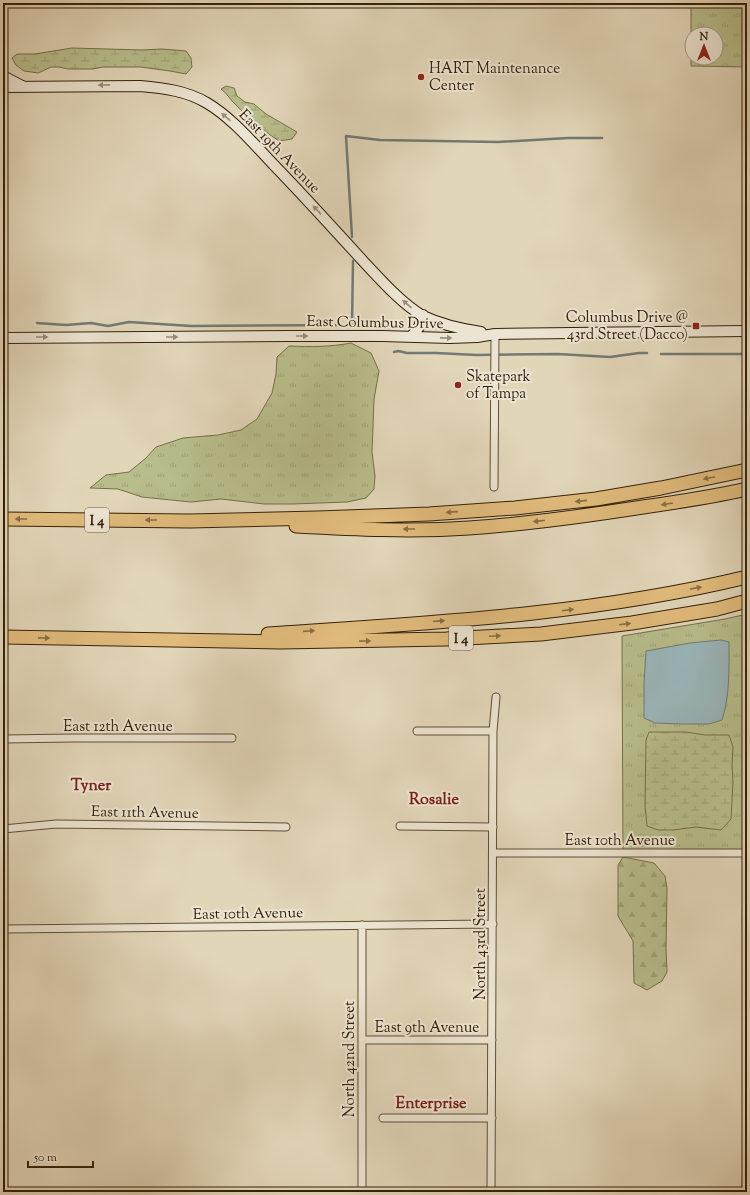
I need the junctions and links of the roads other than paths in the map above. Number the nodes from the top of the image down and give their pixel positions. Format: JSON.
{"nodes":[{"id":1,"x":3,"y":76,"type":"edge"},
{"id":2,"x":3,"y":87,"type":"edge"},
{"id":3,"x":24,"y":87,"type":"junction"},
{"id":4,"x":423,"y":315,"type":"junction"},
{"id":5,"x":747,"y":331,"type":"edge"},
{"id":6,"x":495,"y":334,"type":"junction"},
{"id":7,"x":411,"y":337,"type":"junction"},
{"id":8,"x":3,"y":338,"type":"edge"},
{"id":9,"x":747,"y":470,"type":"edge"},
{"id":10,"x":494,"y":487,"type":"dead end"},
{"id":11,"x":747,"y":489,"type":"edge"},
{"id":12,"x":3,"y":519,"type":"edge"},
{"id":13,"x":190,"y":520,"type":"junction"},
{"id":14,"x":747,"y":577,"type":"edge"},
{"id":15,"x":747,"y":601,"type":"edge"},
{"id":16,"x":4,"y":637,"type":"edge"},
{"id":17,"x":172,"y":640,"type":"junction"},
{"id":18,"x":496,"y":697,"type":"dead end"},
{"id":19,"x":418,"y":731,"type":"dead end"},
{"id":20,"x":493,"y":731,"type":"junction"},
{"id":21,"x":232,"y":738,"type":"dead end"},
{"id":22,"x":3,"y":740,"type":"edge"},
{"id":23,"x":400,"y":826,"type":"dead end"},
{"id":24,"x":286,"y":827,"type":"dead end"},
{"id":25,"x":493,"y":827,"type":"junction"},
{"id":26,"x":3,"y":829,"type":"edge"},
{"id":27,"x":493,"y":853,"type":"junction"},
{"id":28,"x":747,"y":853,"type":"edge"},
{"id":29,"x":493,"y":924,"type":"junction"},
{"id":30,"x":362,"y":926,"type":"junction"},
{"id":31,"x":3,"y":929,"type":"edge"},
{"id":32,"x":362,"y":1040,"type":"junction"},
{"id":33,"x":492,"y":1040,"type":"junction"},
{"id":34,"x":383,"y":1118,"type":"dead end"},
{"id":35,"x":492,"y":1118,"type":"junction"},
{"id":36,"x":362,"y":1192,"type":"edge"},
{"id":37,"x":491,"y":1192,"type":"edge"}],
"edges":[{"from":1,"to":3,"type":"main road"},
{"from":2,"to":3,"type":"main road","name":"East 19th Avenue"},
{"from":4,"to":3,"type":"main road","name":"East 19th Avenue","one_way":true},
{"from":4,"to":6,"type":"main road","name":"East 19th Avenue"},
{"from":4,"to":7,"type":"main road"},
{"from":5,"to":6,"type":"main road","name":"East Columbus Drive"},
{"from":7,"to":6,"type":"main road","name":"East Columbus Drive","one_way":true},
{"from":6,"to":10,"type":"street"},
{"from":8,"to":7,"type":"main road","name":"East Columbus Drive","one_way":true},
{"from":9,"to":13,"type":"highway","number":"I 4","one_way":true},
{"from":11,"to":13,"type":"highway","one_way":true},
{"from":13,"to":12,"type":"highway","number":"I 4","one_way":true},
{"from":17,"to":14,"type":"highway","one_way":true},
{"from":17,"to":15,"type":"highway","number":"I 4","one_way":true},
{"from":16,"to":17,"type":"highway","number":"I 4","one_way":true},
{"from":18,"to":20,"type":"street","name":"North 43rd Street"},
{"from":19,"to":20,"type":"street"},
{"from":20,"to":25,"type":"street","name":"North 43rd Street"},
{"from":21,"to":22,"type":"street","name":"East 12th Avenue"},
{"from":23,"to":25,"type":"street"},
{"from":24,"to":26,"type":"street","name":"East 11th Avenue"},
{"from":25,"to":27,"type":"street","name":"North 43rd Street"},
{"from":27,"to":28,"type":"street","name":"East 10th Avenue"},
{"from":27,"to":29,"type":"street","name":"North 43rd Street"},
{"from":29,"to":30,"type":"street","name":"East 10th Avenue"},
{"from":29,"to":33,"type":"street","name":"North 43rd Street"},
{"from":30,"to":31,"type":"street","name":"East 10th Avenue"},
{"from":30,"to":32,"type":"street","name":"North 42nd Street"},
{"from":32,"to":33,"type":"street","name":"East 9th Avenue"},
{"from":32,"to":36,"type":"street","name":"North 42nd Street"},
{"from":33,"to":35,"type":"street","name":"North 43rd Street"},
{"from":34,"to":35,"type":"street"},
{"from":35,"to":37,"type":"street","name":"North 43rd Street"}]}
